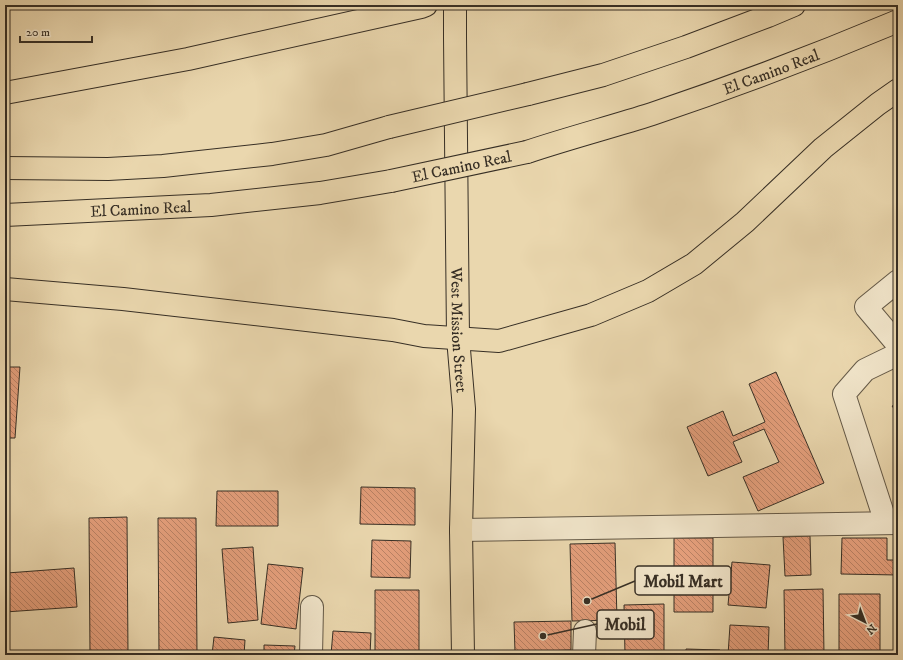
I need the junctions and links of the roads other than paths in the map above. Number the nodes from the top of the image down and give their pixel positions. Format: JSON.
{"nodes":[{"id":1,"x":426,"y":5,"type":"edge"},
{"id":2,"x":455,"y":5,"type":"edge"},
{"id":3,"x":794,"y":5,"type":"edge"},
{"id":4,"x":898,"y":21,"type":"edge"},
{"id":5,"x":898,"y":90,"type":"edge"},
{"id":6,"x":5,"y":93,"type":"edge"},
{"id":7,"x":5,"y":168,"type":"edge"},
{"id":8,"x":5,"y":215,"type":"edge"},
{"id":9,"x":898,"y":281,"type":"edge"},
{"id":10,"x":5,"y":289,"type":"edge"},
{"id":11,"x":458,"y":338,"type":"junction"},
{"id":12,"x":898,"y":345,"type":"edge"},
{"id":13,"x":898,"y":354,"type":"edge"},
{"id":14,"x":892,"y":523,"type":"edge"},
{"id":15,"x":461,"y":530,"type":"junction"},
{"id":16,"x":312,"y":607,"type":"dead end"},
{"id":17,"x":585,"y":631,"type":"dead end"},
{"id":18,"x":311,"y":655,"type":"edge"},
{"id":19,"x":463,"y":655,"type":"edge"},
{"id":20,"x":584,"y":655,"type":"edge"}],
"edges":[{"from":1,"to":6,"type":"main road"},
{"from":2,"to":11,"type":"main road","name":"West Mission Street"},
{"from":3,"to":7,"type":"main road","bridge":true},
{"from":4,"to":8,"type":"main road","name":"El Camino Real","bridge":true},
{"from":5,"to":11,"type":"main road"},
{"from":9,"to":12,"type":"lane"},
{"from":10,"to":11,"type":"main road"},
{"from":11,"to":15,"type":"main road","name":"West Mission Street"},
{"from":13,"to":14,"type":"lane"},
{"from":14,"to":15,"type":"lane"},
{"from":15,"to":19,"type":"main road","name":"West Mission Street"},
{"from":16,"to":18,"type":"lane"},
{"from":17,"to":20,"type":"lane"}]}
